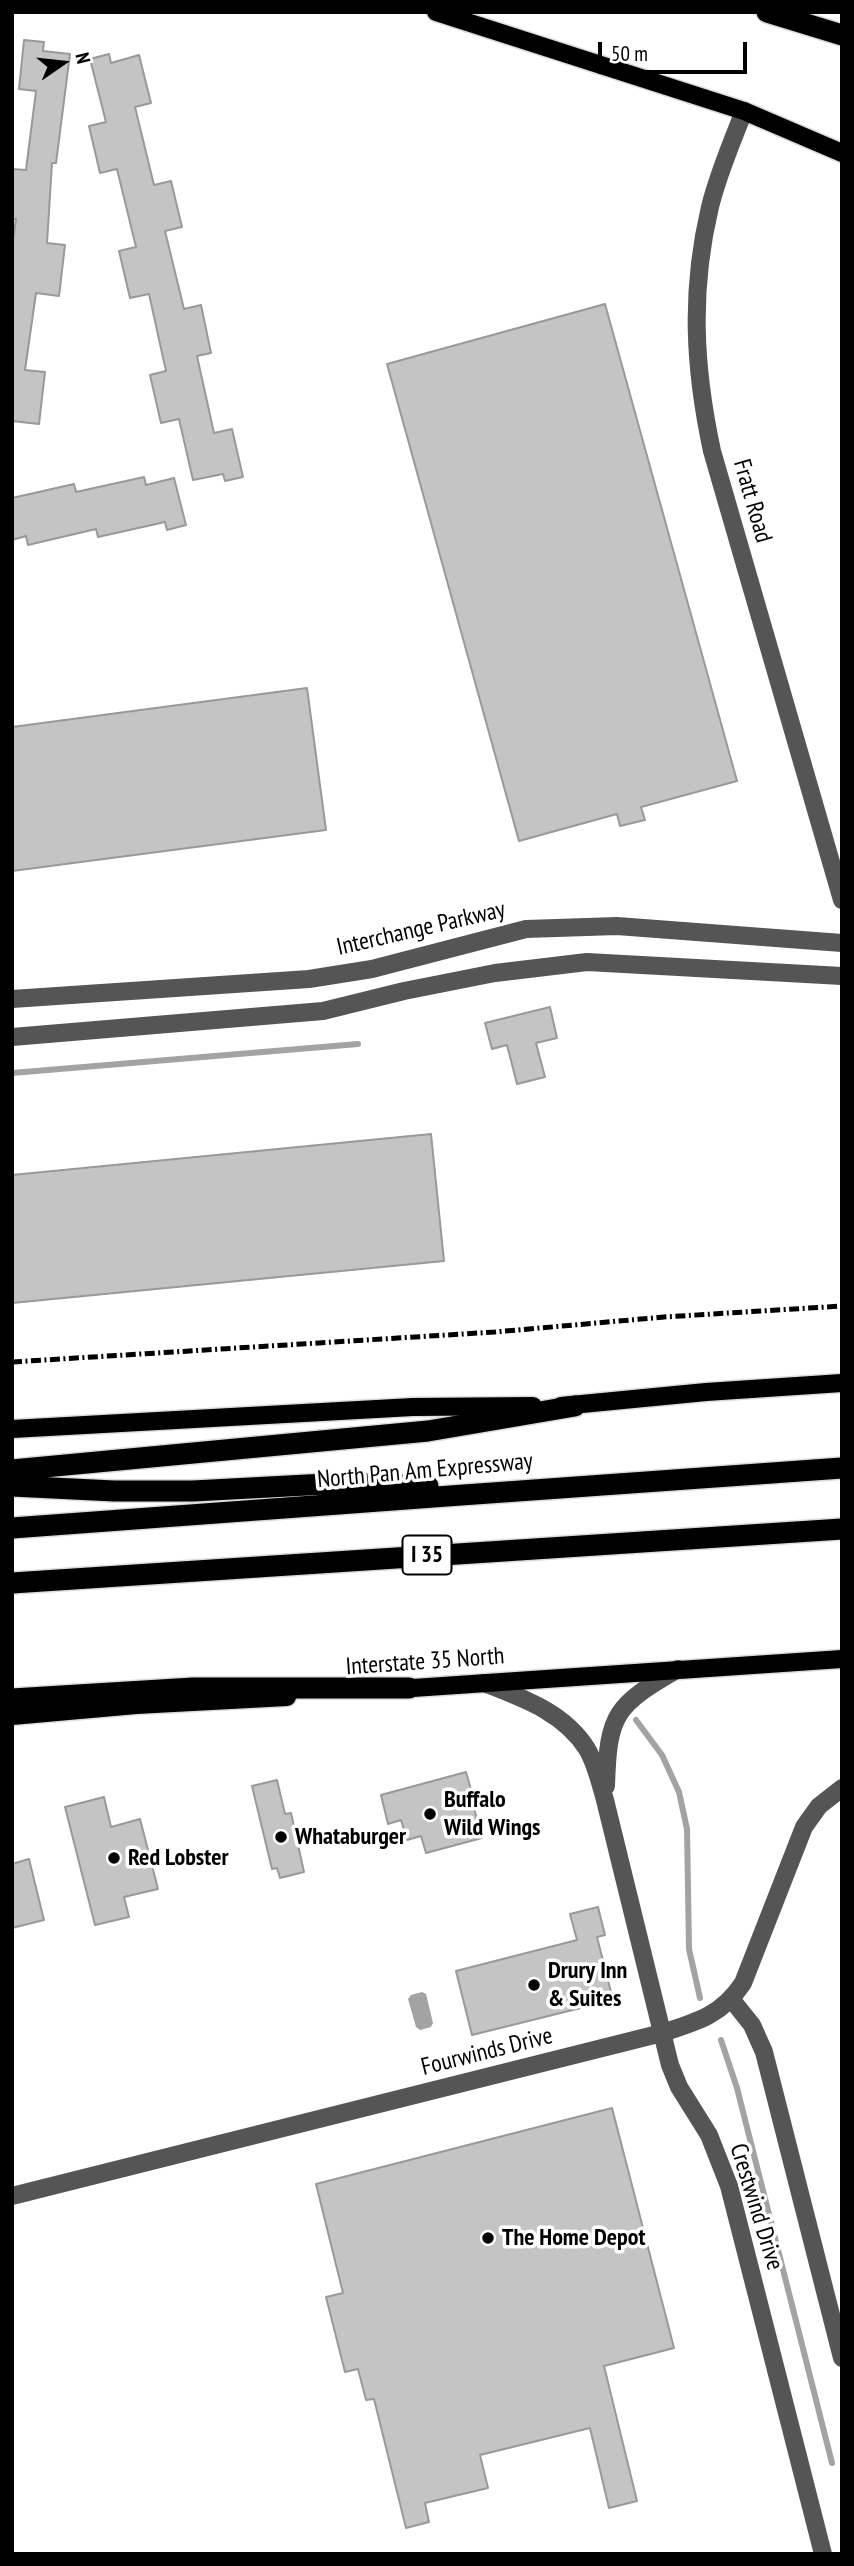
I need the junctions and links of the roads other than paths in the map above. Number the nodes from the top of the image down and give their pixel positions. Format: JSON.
{"nodes":[{"id":1,"x":436,"y":12,"type":"edge"},
{"id":2,"x":767,"y":12,"type":"edge"},
{"id":3,"x":842,"y":35,"type":"edge"},
{"id":4,"x":744,"y":111,"type":"junction"},
{"id":5,"x":842,"y":153,"type":"edge"},
{"id":6,"x":842,"y":900,"type":"edge"},
{"id":7,"x":842,"y":943,"type":"edge"},
{"id":8,"x":842,"y":976,"type":"edge"},
{"id":9,"x":12,"y":999,"type":"edge"},
{"id":10,"x":12,"y":1037,"type":"edge"},
{"id":11,"x":842,"y":1383,"type":"edge"},
{"id":12,"x":575,"y":1406,"type":"junction"},
{"id":13,"x":12,"y":1429,"type":"edge"},
{"id":14,"x":842,"y":1468,"type":"edge"},
{"id":15,"x":12,"y":1471,"type":"edge"},
{"id":16,"x":12,"y":1486,"type":"edge"},
{"id":17,"x":525,"y":1489,"type":"junction"},
{"id":18,"x":12,"y":1528,"type":"edge"},
{"id":19,"x":842,"y":1529,"type":"edge"},
{"id":20,"x":12,"y":1583,"type":"edge"},
{"id":21,"x":842,"y":1659,"type":"edge"},
{"id":22,"x":678,"y":1670,"type":"junction"},
{"id":23,"x":484,"y":1683,"type":"junction"},
{"id":24,"x":409,"y":1688,"type":"junction"},
{"id":25,"x":12,"y":1699,"type":"edge"},
{"id":26,"x":12,"y":1716,"type":"edge"},
{"id":27,"x":842,"y":1788,"type":"edge"},
{"id":28,"x":605,"y":1800,"type":"junction"},
{"id":29,"x":732,"y":2000,"type":"junction"},
{"id":30,"x":662,"y":2033,"type":"junction"},
{"id":31,"x":12,"y":2196,"type":"edge"},
{"id":32,"x":842,"y":2358,"type":"edge"},
{"id":33,"x":823,"y":2554,"type":"edge"}],
"edges":[{"from":1,"to":4,"type":"main road"},
{"from":2,"to":3,"type":"highway"},
{"from":4,"to":5,"type":"main road"},
{"from":4,"to":6,"type":"street","name":"Fratt Road"},
{"from":7,"to":9,"type":"street","name":"Interchange Parkway"},
{"from":8,"to":10,"type":"street"},
{"from":11,"to":12,"type":"main road"},
{"from":12,"to":13,"type":"main road"},
{"from":12,"to":15,"type":"highway"},
{"from":14,"to":17,"type":"highway","name":"North Pan Am Expressway","number":"I 35"},
{"from":16,"to":17,"type":"highway"},
{"from":17,"to":18,"type":"highway","name":"North Pan Am Expressway","number":"I 35"},
{"from":19,"to":20,"type":"highway","number":"I 35"},
{"from":21,"to":22,"type":"main road","name":"Interstate 35 North"},
{"from":22,"to":23,"type":"main road","name":"Interstate 35 North"},
{"from":22,"to":28,"type":"street","name":"Crestwind Drive"},
{"from":23,"to":24,"type":"main road","name":"Interstate 35 North"},
{"from":23,"to":28,"type":"street","name":"Crestwind Drive"},
{"from":24,"to":25,"type":"highway"},
{"from":24,"to":26,"type":"main road","name":"Interstate 35 North"},
{"from":27,"to":29,"type":"street","name":"Fourwinds Drive"},
{"from":28,"to":30,"type":"street","name":"Crestwind Drive"},
{"from":29,"to":30,"type":"street","name":"Fourwinds Drive"},
{"from":29,"to":32,"type":"street"},
{"from":30,"to":31,"type":"street","name":"Fourwinds Drive"},
{"from":30,"to":33,"type":"street","name":"Crestwind Drive"}]}
